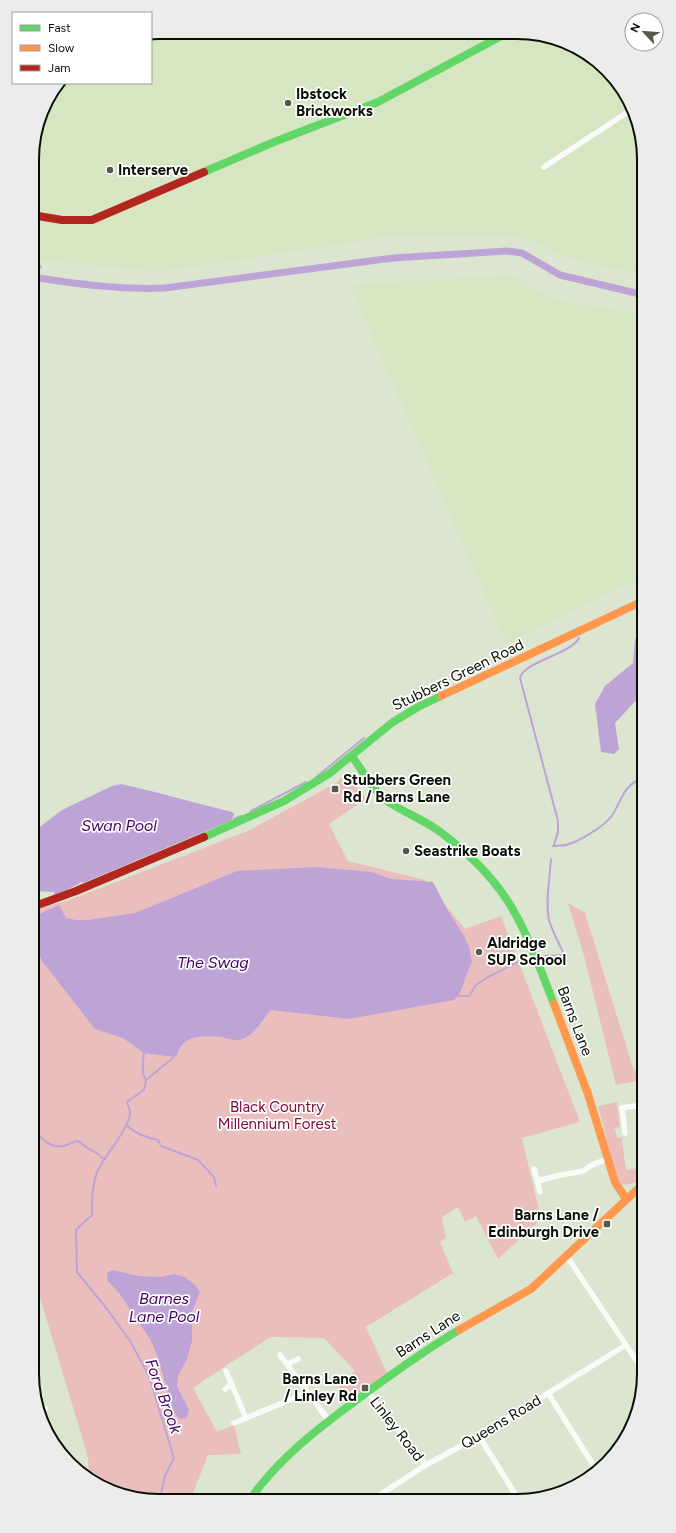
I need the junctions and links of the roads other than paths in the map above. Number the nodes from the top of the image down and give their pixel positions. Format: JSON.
{"nodes":[{"id":1,"x":496,"y":39,"type":"edge"},
{"id":2,"x":628,"y":112,"type":"edge"},
{"id":3,"x":544,"y":167,"type":"dead end"},
{"id":4,"x":39,"y":217,"type":"edge"},
{"id":5,"x":637,"y":604,"type":"edge"},
{"id":6,"x":352,"y":756,"type":"junction"},
{"id":7,"x":39,"y":905,"type":"edge"},
{"id":8,"x":637,"y":1106,"type":"edge"},
{"id":9,"x":625,"y":1133,"type":"dead end"},
{"id":10,"x":607,"y":1159,"type":"junction"},
{"id":11,"x":534,"y":1169,"type":"dead end"},
{"id":12,"x":538,"y":1182,"type":"junction"},
{"id":13,"x":637,"y":1189,"type":"edge"},
{"id":14,"x":540,"y":1192,"type":"dead end"},
{"id":15,"x":626,"y":1199,"type":"junction"},
{"id":16,"x":566,"y":1255,"type":"junction"},
{"id":17,"x":626,"y":1345,"type":"junction"},
{"id":18,"x":280,"y":1355,"type":"dead end"},
{"id":19,"x":298,"y":1359,"type":"dead end"},
{"id":20,"x":637,"y":1362,"type":"edge"},
{"id":21,"x":288,"y":1364,"type":"junction"},
{"id":22,"x":226,"y":1371,"type":"dead end"},
{"id":23,"x":232,"y":1384,"type":"junction"},
{"id":24,"x":225,"y":1389,"type":"dead end"},
{"id":25,"x":306,"y":1392,"type":"junction"},
{"id":26,"x":368,"y":1392,"type":"junction"},
{"id":27,"x":548,"y":1393,"type":"junction"},
{"id":28,"x":246,"y":1418,"type":"junction"},
{"id":29,"x":329,"y":1421,"type":"junction"},
{"id":30,"x":234,"y":1423,"type":"dead end"},
{"id":31,"x":479,"y":1436,"type":"junction"},
{"id":32,"x":426,"y":1465,"type":"junction"},
{"id":33,"x":594,"y":1466,"type":"edge"},
{"id":34,"x":254,"y":1494,"type":"edge"},
{"id":35,"x":381,"y":1494,"type":"edge"},
{"id":36,"x":514,"y":1494,"type":"edge"}],
"edges":[{"from":1,"to":4,"type":"street"},
{"from":2,"to":3,"type":"street"},
{"from":5,"to":6,"type":"street","name":"Stubbers Green Road"},
{"from":6,"to":7,"type":"street","name":"Stubbers Green Road"},
{"from":6,"to":10,"type":"street","name":"Barns Lane"},
{"from":8,"to":9,"type":"street"},
{"from":10,"to":12,"type":"street"},
{"from":10,"to":15,"type":"street","name":"Barns Lane"},
{"from":11,"to":12,"type":"street"},
{"from":12,"to":14,"type":"street"},
{"from":13,"to":15,"type":"street","name":"Barns Lane"},
{"from":15,"to":16,"type":"street","name":"Barns Lane"},
{"from":16,"to":17,"type":"street"},
{"from":16,"to":26,"type":"street","name":"Barns Lane"},
{"from":17,"to":20,"type":"street"},
{"from":17,"to":27,"type":"street","name":"Queens Road"},
{"from":18,"to":21,"type":"street"},
{"from":19,"to":21,"type":"street"},
{"from":21,"to":25,"type":"street"},
{"from":22,"to":23,"type":"street"},
{"from":23,"to":24,"type":"street"},
{"from":23,"to":28,"type":"street"},
{"from":25,"to":28,"type":"street"},
{"from":25,"to":29,"type":"street"},
{"from":26,"to":29,"type":"street","name":"Barns Lane"},
{"from":26,"to":32,"type":"street","name":"Linley Road"},
{"from":27,"to":31,"type":"street","name":"Queens Road"},
{"from":27,"to":33,"type":"street"},
{"from":28,"to":30,"type":"street"},
{"from":29,"to":34,"type":"street","name":"Barns Lane"},
{"from":31,"to":32,"type":"street","name":"Queens Road"},
{"from":31,"to":36,"type":"street"},
{"from":32,"to":35,"type":"street","name":"Queens Road"}]}
